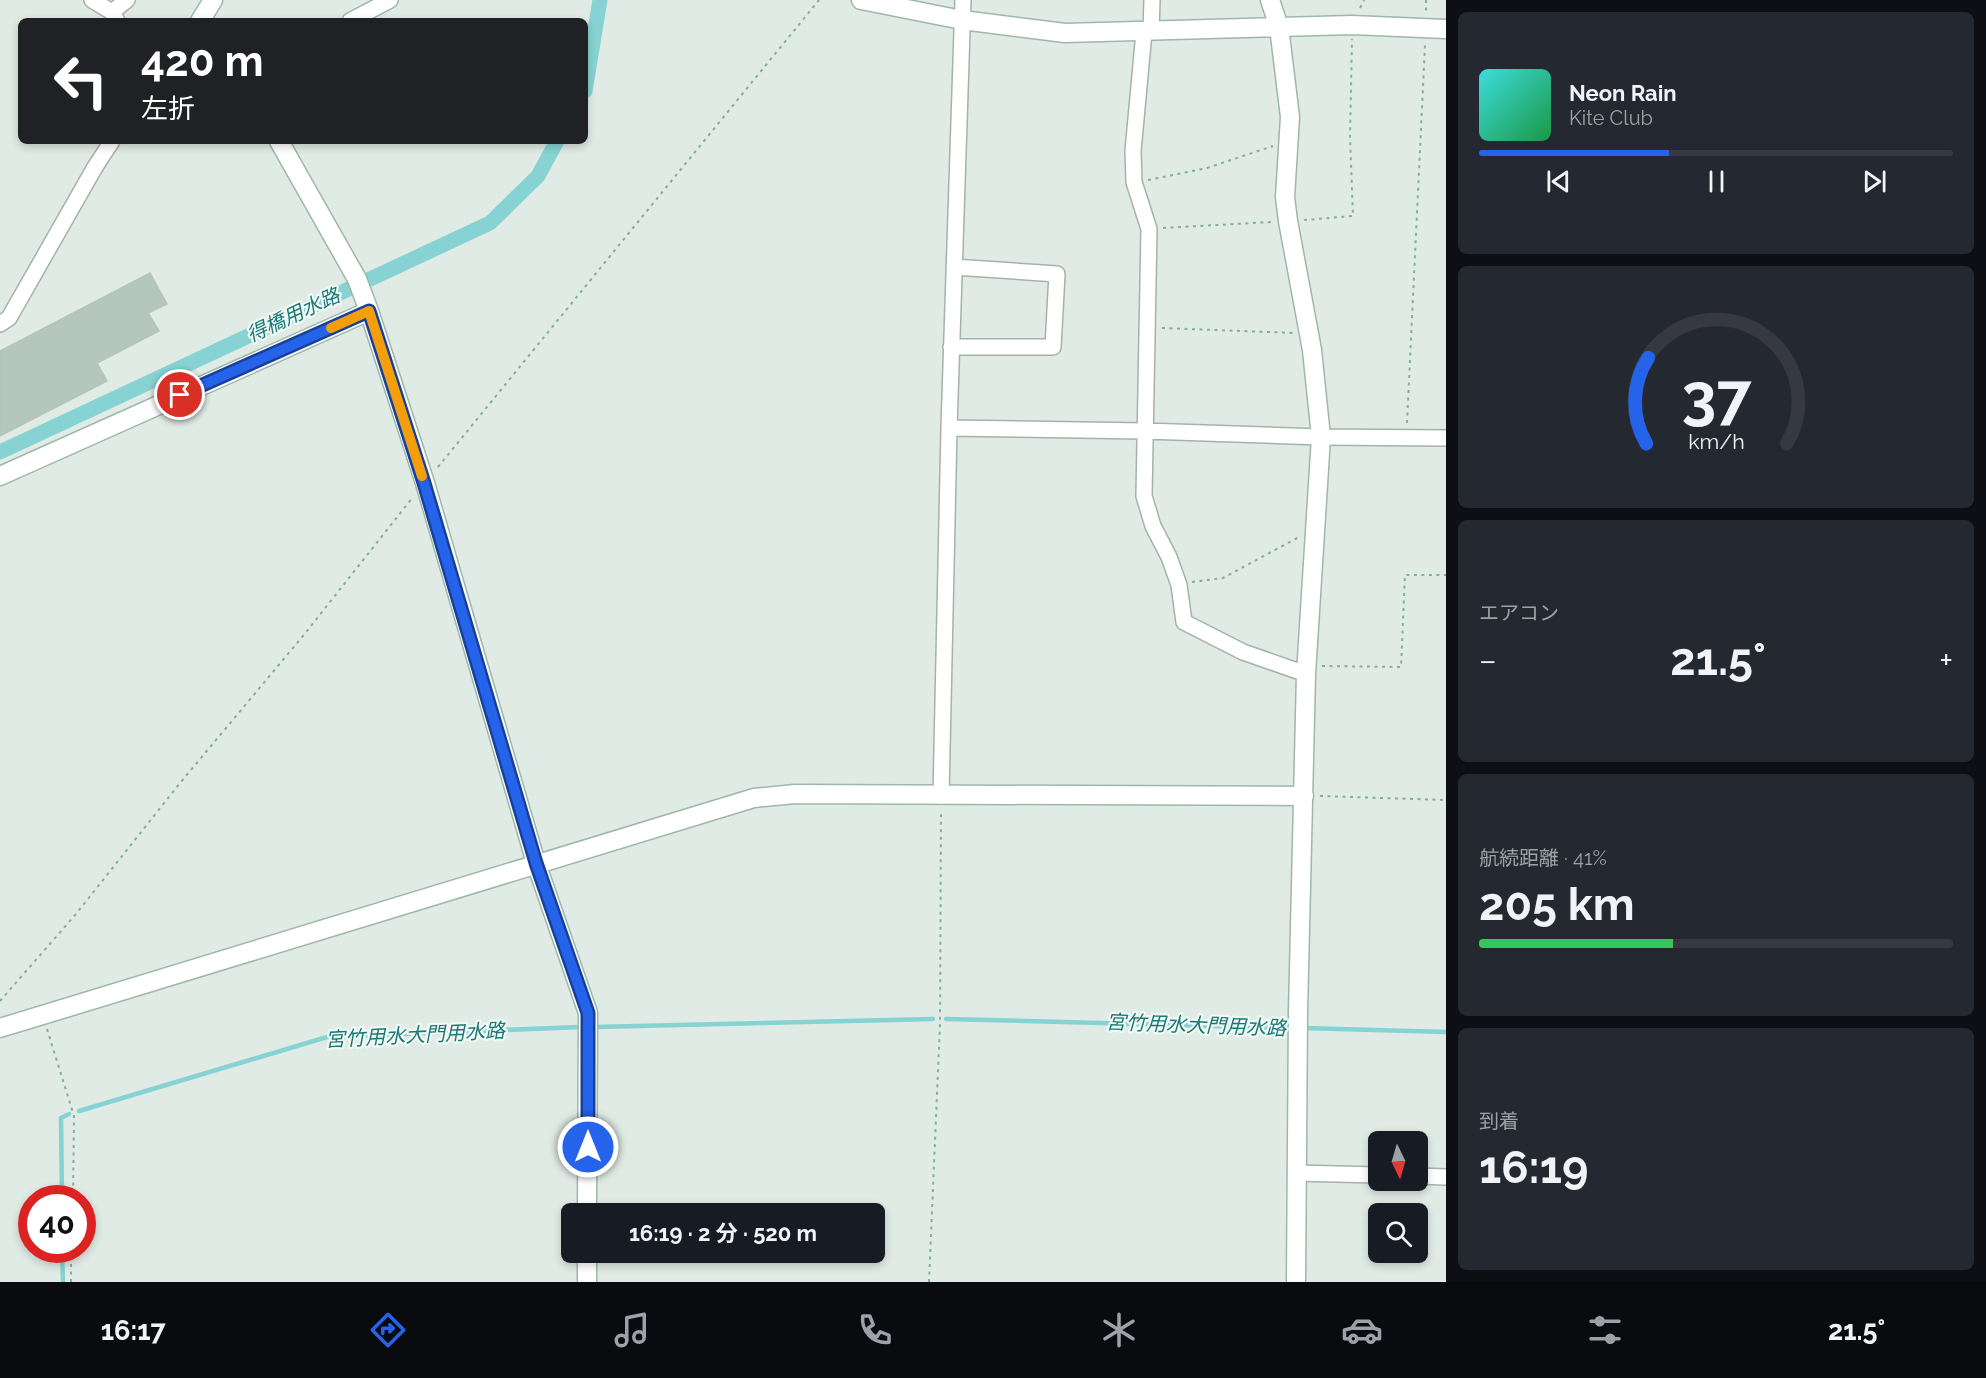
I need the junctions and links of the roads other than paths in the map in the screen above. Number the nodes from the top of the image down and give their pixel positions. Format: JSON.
{"nodes":[{"id":1,"x":92,"y":0,"type":"edge"},
{"id":2,"x":128,"y":0,"type":"edge"},
{"id":3,"x":213,"y":0,"type":"edge"},
{"id":4,"x":390,"y":0,"type":"edge"},
{"id":5,"x":861,"y":0,"type":"edge"},
{"id":6,"x":963,"y":0,"type":"edge"},
{"id":7,"x":1152,"y":0,"type":"edge"},
{"id":8,"x":1270,"y":0,"type":"edge"},
{"id":9,"x":114,"y":16,"type":"edge"},
{"id":10,"x":202,"y":18,"type":"edge"},
{"id":11,"x":356,"y":18,"type":"edge"},
{"id":12,"x":962,"y":20,"type":"junction"},
{"id":13,"x":1279,"y":27,"type":"junction"},
{"id":14,"x":1446,"y":29,"type":"edge"},
{"id":15,"x":1148,"y":31,"type":"junction"},
{"id":16,"x":110,"y":144,"type":"edge"},
{"id":17,"x":281,"y":144,"type":"edge"},
{"id":18,"x":954,"y":267,"type":"junction"},
{"id":19,"x":363,"y":295,"type":"junction"},
{"id":20,"x":0,"y":324,"type":"edge"},
{"id":21,"x":951,"y":347,"type":"junction"},
{"id":22,"x":949,"y":428,"type":"junction"},
{"id":23,"x":1145,"y":431,"type":"junction"},
{"id":24,"x":1321,"y":437,"type":"junction"},
{"id":25,"x":1446,"y":438,"type":"edge"},
{"id":26,"x":0,"y":476,"type":"edge"},
{"id":27,"x":1306,"y":669,"type":"junction"},
{"id":28,"x":941,"y":796,"type":"junction"},
{"id":29,"x":1304,"y":796,"type":"junction"},
{"id":30,"x":536,"y":863,"type":"junction"},
{"id":31,"x":0,"y":1028,"type":"edge"},
{"id":32,"x":1296,"y":1173,"type":"junction"},
{"id":33,"x":1368,"y":1175,"type":"edge"},
{"id":34,"x":1428,"y":1176,"type":"edge"},
{"id":35,"x":1446,"y":1177,"type":"edge"},
{"id":36,"x":587,"y":1203,"type":"edge"},
{"id":37,"x":587,"y":1263,"type":"edge"},
{"id":38,"x":587,"y":1282,"type":"edge"},
{"id":39,"x":1296,"y":1282,"type":"edge"}],
"edges":[{"from":1,"to":9,"type":"street"},
{"from":2,"to":9,"type":"street"},
{"from":3,"to":10,"type":"street"},
{"from":4,"to":11,"type":"street"},
{"from":5,"to":12,"type":"street"},
{"from":6,"to":12,"type":"street"},
{"from":7,"to":15,"type":"street"},
{"from":8,"to":13,"type":"street"},
{"from":12,"to":15,"type":"street"},
{"from":12,"to":18,"type":"street"},
{"from":13,"to":14,"type":"street"},
{"from":13,"to":15,"type":"street"},
{"from":13,"to":24,"type":"street"},
{"from":15,"to":23,"type":"street"},
{"from":16,"to":20,"type":"street"},
{"from":17,"to":19,"type":"street"},
{"from":18,"to":21,"type":"street"},
{"from":18,"to":21,"type":"street"},
{"from":19,"to":26,"type":"street"},
{"from":19,"to":30,"type":"street"},
{"from":21,"to":22,"type":"street"},
{"from":22,"to":23,"type":"street"},
{"from":22,"to":28,"type":"street"},
{"from":23,"to":24,"type":"street"},
{"from":23,"to":27,"type":"street"},
{"from":24,"to":25,"type":"street"},
{"from":24,"to":27,"type":"street"},
{"from":27,"to":29,"type":"street"},
{"from":28,"to":29,"type":"street"},
{"from":28,"to":30,"type":"street"},
{"from":29,"to":32,"type":"street"},
{"from":30,"to":31,"type":"street"},
{"from":30,"to":36,"type":"street"},
{"from":32,"to":33,"type":"street"},
{"from":32,"to":39,"type":"street"},
{"from":34,"to":35,"type":"street"},
{"from":37,"to":38,"type":"street"}]}
